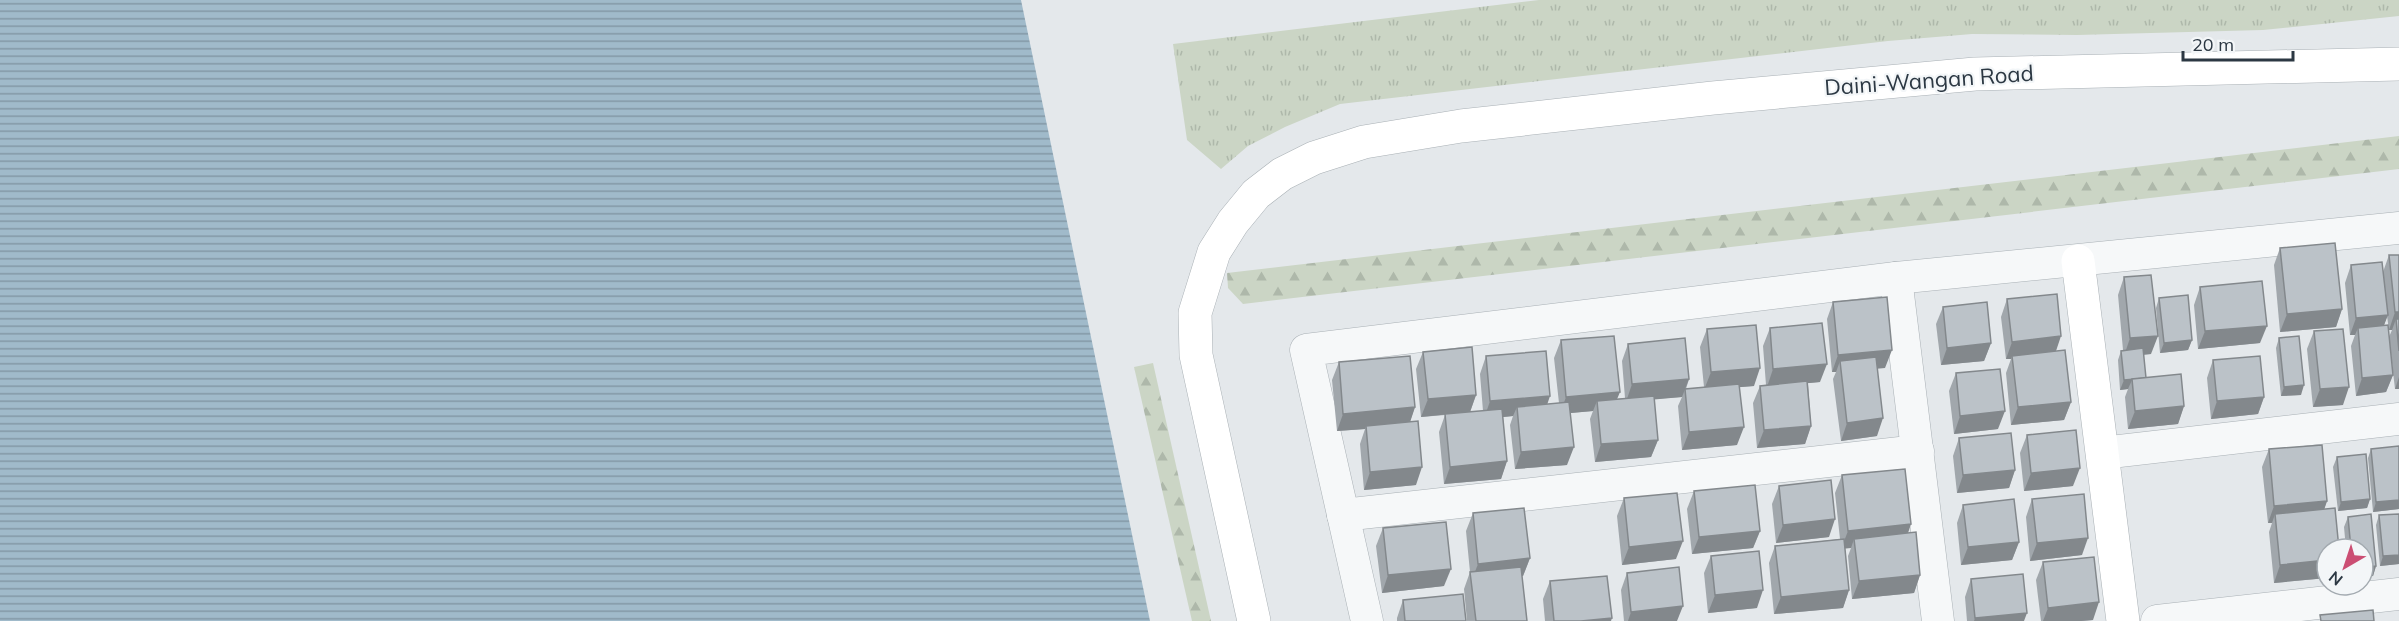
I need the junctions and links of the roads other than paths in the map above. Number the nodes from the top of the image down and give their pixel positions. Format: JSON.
{"nodes":[{"id":1,"x":2399,"y":64,"type":"edge"},
{"id":2,"x":2399,"y":228,"type":"edge"},
{"id":3,"x":2078,"y":261,"type":"junction"},
{"id":4,"x":1896,"y":278,"type":"junction"},
{"id":5,"x":2399,"y":419,"type":"edge"},
{"id":6,"x":1918,"y":451,"type":"junction"},
{"id":7,"x":2102,"y":453,"type":"junction"},
{"id":8,"x":1343,"y":515,"type":"junction"},
{"id":9,"x":2399,"y":594,"type":"edge"},
{"id":10,"x":1929,"y":620,"type":"edge"},
{"id":11,"x":1254,"y":621,"type":"edge"},
{"id":12,"x":1367,"y":621,"type":"edge"},
{"id":13,"x":2123,"y":621,"type":"edge"},
{"id":14,"x":2157,"y":621,"type":"edge"}],
"edges":[{"from":1,"to":11,"type":"street","name":"Daini-Wangan Road"},
{"from":2,"to":3,"type":"street"},
{"from":3,"to":4,"type":"street"},
{"from":3,"to":7,"type":"street"},
{"from":4,"to":6,"type":"street"},
{"from":4,"to":8,"type":"street"},
{"from":5,"to":7,"type":"street"},
{"from":6,"to":8,"type":"street"},
{"from":6,"to":10,"type":"street"},
{"from":7,"to":13,"type":"street"},
{"from":8,"to":12,"type":"street"},
{"from":9,"to":14,"type":"street"}]}
